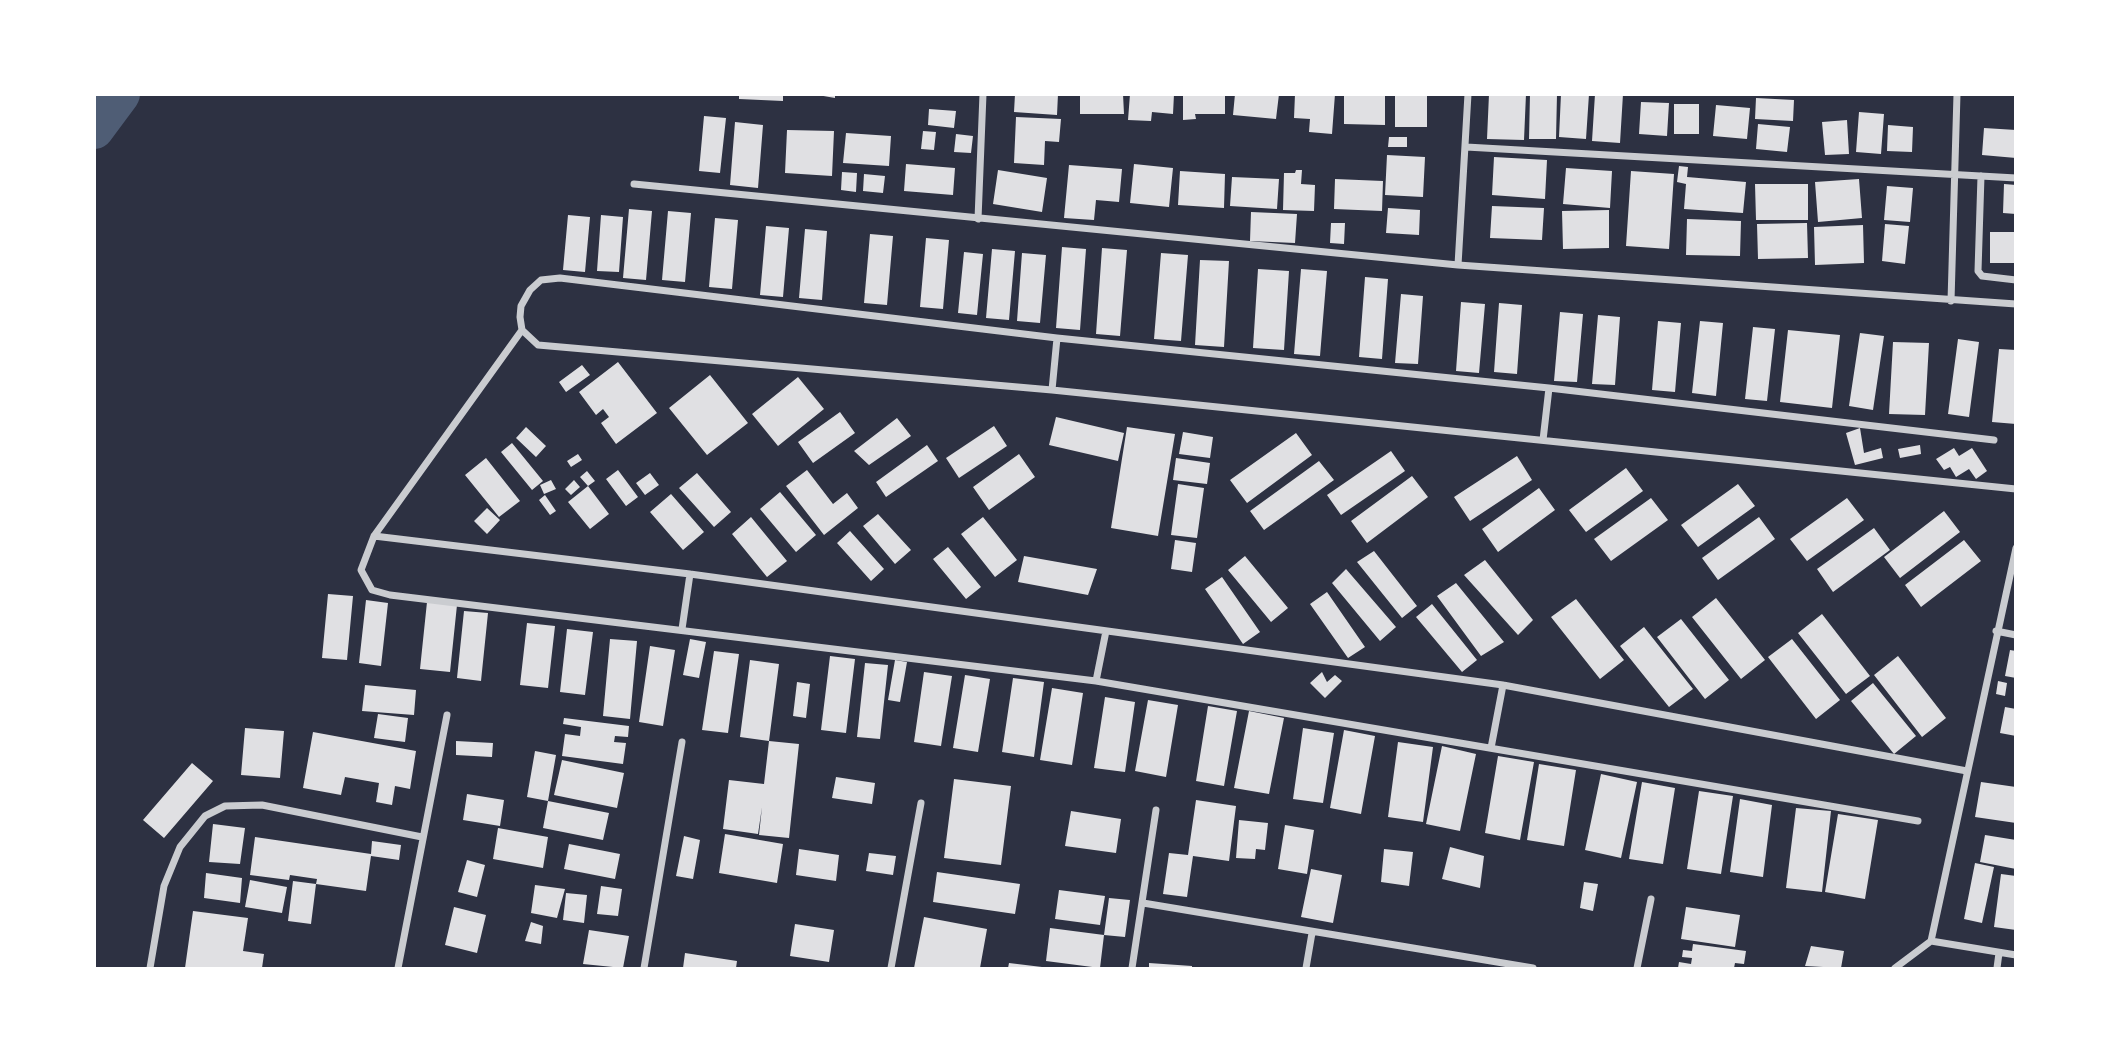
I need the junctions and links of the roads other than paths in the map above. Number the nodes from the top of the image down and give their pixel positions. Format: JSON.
{"nodes":[{"id":1,"x":983,"y":94,"type":"edge"},
{"id":2,"x":1468,"y":94,"type":"edge"},
{"id":3,"x":1957,"y":94,"type":"edge"},
{"id":4,"x":1466,"y":147,"type":"junction"},
{"id":5,"x":1954,"y":173,"type":"junction"},
{"id":6,"x":1981,"y":176,"type":"junction"},
{"id":7,"x":2015,"y":178,"type":"edge"},
{"id":8,"x":634,"y":184,"type":"dead end"},
{"id":9,"x":978,"y":219,"type":"junction"},
{"id":10,"x":1458,"y":265,"type":"junction"},
{"id":11,"x":2015,"y":280,"type":"edge"},
{"id":12,"x":1951,"y":300,"type":"junction"},
{"id":13,"x":2015,"y":304,"type":"edge"},
{"id":14,"x":522,"y":330,"type":"junction"},
{"id":15,"x":1057,"y":338,"type":"junction"},
{"id":16,"x":1549,"y":388,"type":"junction"},
{"id":17,"x":1052,"y":390,"type":"junction"},
{"id":18,"x":1543,"y":440,"type":"junction"},
{"id":19,"x":1994,"y":440,"type":"dead end"},
{"id":20,"x":2015,"y":489,"type":"edge"},
{"id":21,"x":374,"y":536,"type":"junction"},
{"id":22,"x":2015,"y":548,"type":"edge"},
{"id":23,"x":690,"y":574,"type":"junction"},
{"id":24,"x":682,"y":629,"type":"junction"},
{"id":25,"x":1106,"y":631,"type":"junction"},
{"id":26,"x":1996,"y":631,"type":"junction"},
{"id":27,"x":2015,"y":635,"type":"edge"},
{"id":28,"x":1096,"y":681,"type":"junction"},
{"id":29,"x":1503,"y":685,"type":"junction"},
{"id":30,"x":447,"y":715,"type":"dead end"},
{"id":31,"x":682,"y":742,"type":"dead end"},
{"id":32,"x":1490,"y":748,"type":"junction"},
{"id":33,"x":1968,"y":771,"type":"junction"},
{"id":34,"x":921,"y":803,"type":"dead end"},
{"id":35,"x":1156,"y":810,"type":"dead end"},
{"id":36,"x":1917,"y":821,"type":"dead end"},
{"id":37,"x":422,"y":836,"type":"junction"},
{"id":38,"x":1651,"y":899,"type":"dead end"},
{"id":39,"x":1143,"y":903,"type":"junction"},
{"id":40,"x":1312,"y":933,"type":"junction"},
{"id":41,"x":1931,"y":941,"type":"junction"},
{"id":42,"x":1999,"y":953,"type":"junction"},
{"id":43,"x":2015,"y":955,"type":"edge"},
{"id":44,"x":1473,"y":959,"type":"junction"},
{"id":45,"x":150,"y":968,"type":"edge"},
{"id":46,"x":398,"y":968,"type":"edge"},
{"id":47,"x":644,"y":968,"type":"edge"},
{"id":48,"x":891,"y":968,"type":"edge"},
{"id":49,"x":1132,"y":968,"type":"edge"},
{"id":50,"x":1306,"y":968,"type":"edge"},
{"id":51,"x":1472,"y":968,"type":"edge"},
{"id":52,"x":1533,"y":968,"type":"edge"},
{"id":53,"x":1637,"y":968,"type":"edge"},
{"id":54,"x":1895,"y":968,"type":"edge"},
{"id":55,"x":1997,"y":968,"type":"edge"}],
"edges":[{"from":1,"to":9,"type":"street"},
{"from":2,"to":4,"type":"street"},
{"from":3,"to":5,"type":"street"},
{"from":4,"to":5,"type":"street"},
{"from":4,"to":10,"type":"street"},
{"from":5,"to":6,"type":"street"},
{"from":5,"to":12,"type":"street"},
{"from":6,"to":7,"type":"street"},
{"from":6,"to":11,"type":"street"},
{"from":8,"to":9,"type":"street"},
{"from":9,"to":10,"type":"street"},
{"from":10,"to":12,"type":"street"},
{"from":12,"to":13,"type":"street"},
{"from":14,"to":15,"type":"street"},
{"from":14,"to":17,"type":"street"},
{"from":14,"to":21,"type":"street"},
{"from":15,"to":16,"type":"street"},
{"from":15,"to":17,"type":"street"},
{"from":16,"to":18,"type":"street"},
{"from":16,"to":19,"type":"street"},
{"from":17,"to":18,"type":"street"},
{"from":18,"to":20,"type":"street"},
{"from":21,"to":23,"type":"street"},
{"from":21,"to":24,"type":"street"},
{"from":22,"to":26,"type":"street"},
{"from":23,"to":24,"type":"street"},
{"from":23,"to":25,"type":"street"},
{"from":24,"to":28,"type":"street"},
{"from":25,"to":28,"type":"street"},
{"from":25,"to":29,"type":"street"},
{"from":26,"to":27,"type":"street"},
{"from":26,"to":33,"type":"street"},
{"from":28,"to":32,"type":"street"},
{"from":29,"to":32,"type":"street"},
{"from":29,"to":33,"type":"street"},
{"from":30,"to":37,"type":"street"},
{"from":31,"to":47,"type":"street"},
{"from":32,"to":36,"type":"street"},
{"from":33,"to":41,"type":"street"},
{"from":34,"to":48,"type":"street"},
{"from":35,"to":39,"type":"street"},
{"from":37,"to":45,"type":"street"},
{"from":37,"to":46,"type":"street"},
{"from":38,"to":53,"type":"street"},
{"from":39,"to":40,"type":"street"},
{"from":39,"to":49,"type":"street"},
{"from":40,"to":44,"type":"street"},
{"from":40,"to":50,"type":"street"},
{"from":41,"to":42,"type":"street"},
{"from":41,"to":54,"type":"street"},
{"from":42,"to":43,"type":"street"},
{"from":42,"to":55,"type":"street"},
{"from":44,"to":51,"type":"street"},
{"from":44,"to":52,"type":"street"}]}
